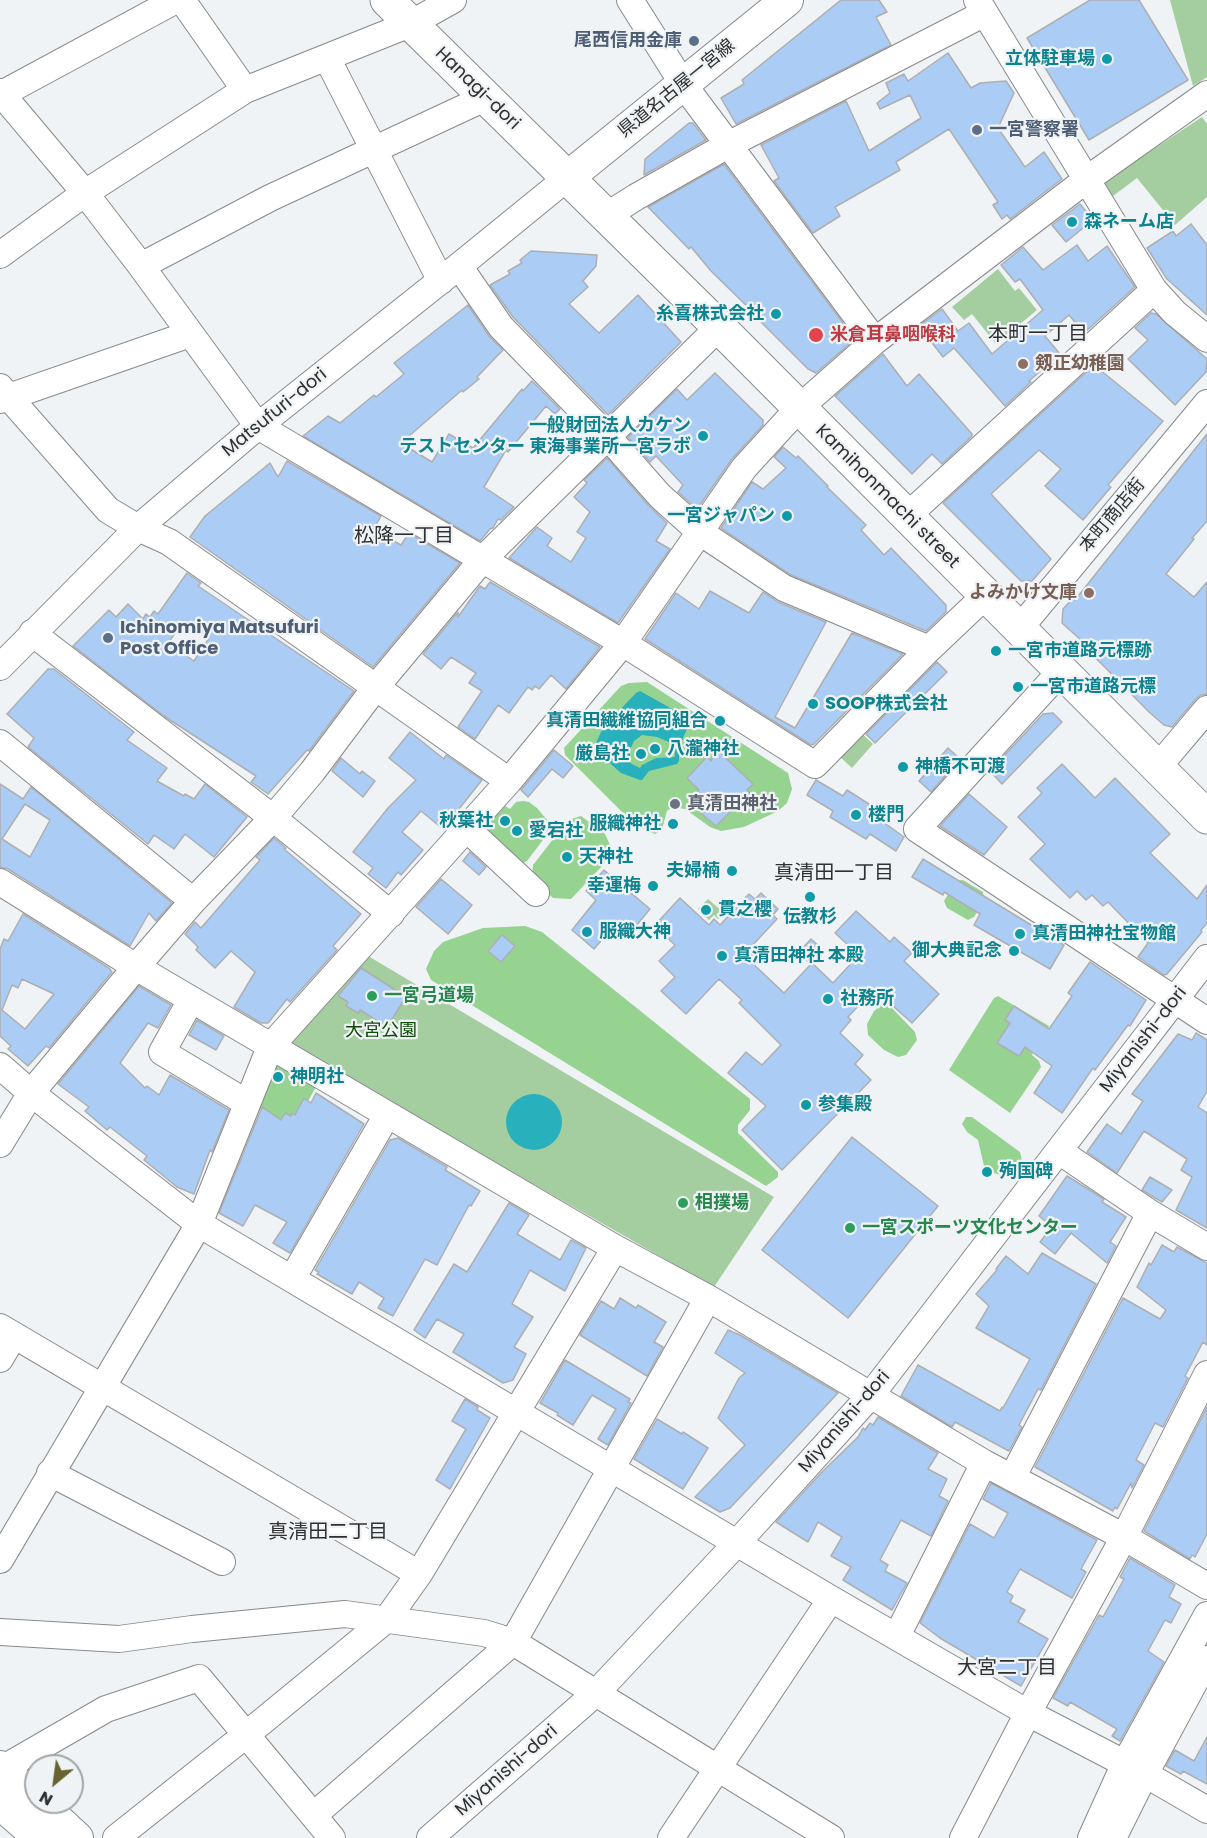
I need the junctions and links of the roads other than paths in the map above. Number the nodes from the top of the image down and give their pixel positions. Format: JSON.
{"nodes":[{"id":1,"x":176,"y":0,"type":"edge"},
{"id":2,"x":182,"y":0,"type":"edge"},
{"id":3,"x":387,"y":0,"type":"edge"},
{"id":4,"x":453,"y":0,"type":"edge"},
{"id":5,"x":630,"y":0,"type":"edge"},
{"id":6,"x":787,"y":0,"type":"edge"},
{"id":7,"x":981,"y":7,"type":"edge"},
{"id":8,"x":410,"y":24,"type":"junction"},
{"id":9,"x":327,"y":58,"type":"junction"},
{"id":10,"x":683,"y":84,"type":"junction"},
{"id":11,"x":245,"y":90,"type":"junction"},
{"id":12,"x":1,"y":94,"type":"edge"},
{"id":13,"x":1207,"y":94,"type":"edge"},
{"id":14,"x":485,"y":98,"type":"junction"},
{"id":15,"x":728,"y":145,"type":"junction"},
{"id":16,"x":374,"y":150,"type":"junction"},
{"id":17,"x":567,"y":177,"type":"junction"},
{"id":18,"x":1086,"y":180,"type":"junction"},
{"id":19,"x":85,"y":193,"type":"junction"},
{"id":20,"x":606,"y":216,"type":"junction"},
{"id":21,"x":0,"y":255,"type":"edge"},
{"id":22,"x":141,"y":266,"type":"junction"},
{"id":23,"x":450,"y":274,"type":"junction"},
{"id":24,"x":1154,"y":290,"type":"junction"},
{"id":25,"x":719,"y":327,"type":"junction"},
{"id":26,"x":190,"y":334,"type":"junction"},
{"id":27,"x":1207,"y":339,"type":"edge"},
{"id":28,"x":875,"y":341,"type":"junction"},
{"id":29,"x":3,"y":395,"type":"edge"},
{"id":30,"x":1207,"y":403,"type":"edge"},
{"id":31,"x":798,"y":409,"type":"junction"},
{"id":32,"x":258,"y":426,"type":"junction"},
{"id":33,"x":608,"y":437,"type":"junction"},
{"id":34,"x":907,"y":516,"type":"junction"},
{"id":35,"x":138,"y":528,"type":"junction"},
{"id":36,"x":700,"y":532,"type":"junction"},
{"id":37,"x":482,"y":560,"type":"junction"},
{"id":38,"x":986,"y":595,"type":"junction"},
{"id":39,"x":1019,"y":629,"type":"junction"},
{"id":40,"x":32,"y":633,"type":"junction"},
{"id":41,"x":624,"y":643,"type":"junction"},
{"id":42,"x":929,"y":649,"type":"junction"},
{"id":43,"x":0,"y":667,"type":"edge"},
{"id":44,"x":1060,"y":671,"type":"junction"},
{"id":45,"x":375,"y":688,"type":"junction"},
{"id":46,"x":1207,"y":709,"type":"edge"},
{"id":47,"x":0,"y":743,"type":"edge"},
{"id":48,"x":1157,"y":768,"type":"junction"},
{"id":49,"x":509,"y":781,"type":"junction"},
{"id":50,"x":1207,"y":817,"type":"edge"},
{"id":51,"x":273,"y":818,"type":"junction"},
{"id":52,"x":467,"y":829,"type":"junction"},
{"id":53,"x":0,"y":882,"type":"edge"},
{"id":54,"x":536,"y":893,"type":"dead end"},
{"id":55,"x":194,"y":901,"type":"junction"},
{"id":56,"x":391,"y":914,"type":"junction"},
{"id":57,"x":1207,"y":958,"type":"edge"},
{"id":58,"x":136,"y":967,"type":"junction"},
{"id":59,"x":191,"y":1000,"type":"junction"},
{"id":60,"x":1175,"y":1000,"type":"junction"},
{"id":61,"x":1207,"y":1021,"type":"edge"},
{"id":62,"x":270,"y":1047,"type":"junction"},
{"id":63,"x":0,"y":1066,"type":"edge"},
{"id":64,"x":32,"y":1093,"type":"junction"},
{"id":65,"x":247,"y":1103,"type":"junction"},
{"id":66,"x":387,"y":1115,"type":"junction"},
{"id":67,"x":0,"y":1144,"type":"edge"},
{"id":68,"x":1059,"y":1151,"type":"junction"},
{"id":69,"x":1150,"y":1213,"type":"junction"},
{"id":70,"x":199,"y":1224,"type":"junction"},
{"id":71,"x":1207,"y":1247,"type":"edge"},
{"id":72,"x":615,"y":1248,"type":"junction"},
{"id":73,"x":292,"y":1279,"type":"junction"},
{"id":74,"x":708,"y":1298,"type":"junction"},
{"id":75,"x":7,"y":1331,"type":"edge"},
{"id":76,"x":0,"y":1359,"type":"edge"},
{"id":77,"x":1207,"y":1374,"type":"edge"},
{"id":78,"x":102,"y":1386,"type":"junction"},
{"id":79,"x":870,"y":1396,"type":"junction"},
{"id":80,"x":516,"y":1412,"type":"junction"},
{"id":81,"x":984,"y":1462,"type":"junction"},
{"id":82,"x":611,"y":1469,"type":"junction"},
{"id":83,"x":50,"y":1473,"type":"junction"},
{"id":84,"x":1012,"y":1478,"type":"junction"},
{"id":85,"x":9,"y":1526,"type":"edge"},
{"id":86,"x":1124,"y":1538,"type":"junction"},
{"id":87,"x":736,"y":1544,"type":"junction"},
{"id":88,"x":0,"y":1560,"type":"edge"},
{"id":89,"x":222,"y":1562,"type":"dead end"},
{"id":90,"x":419,"y":1574,"type":"junction"},
{"id":91,"x":1207,"y":1586,"type":"edge"},
{"id":92,"x":831,"y":1599,"type":"junction"},
{"id":93,"x":1207,"y":1615,"type":"edge"},
{"id":94,"x":387,"y":1619,"type":"junction"},
{"id":95,"x":0,"y":1632,"type":"edge"},
{"id":96,"x":897,"y":1636,"type":"junction"},
{"id":97,"x":513,"y":1642,"type":"junction"},
{"id":98,"x":1207,"y":1659,"type":"edge"},
{"id":99,"x":597,"y":1692,"type":"junction"},
{"id":100,"x":1028,"y":1713,"type":"junction"},
{"id":101,"x":247,"y":1734,"type":"junction"},
{"id":102,"x":718,"y":1767,"type":"junction"},
{"id":103,"x":1,"y":1768,"type":"edge"},
{"id":104,"x":1135,"y":1769,"type":"junction"},
{"id":105,"x":24,"y":1789,"type":"edge"},
{"id":106,"x":0,"y":1803,"type":"edge"},
{"id":107,"x":1207,"y":1809,"type":"edge"},
{"id":108,"x":51,"y":1814,"type":"edge"},
{"id":109,"x":314,"y":1815,"type":"junction"},
{"id":110,"x":40,"y":1838,"type":"edge"},
{"id":111,"x":77,"y":1838,"type":"edge"},
{"id":112,"x":116,"y":1838,"type":"edge"},
{"id":113,"x":332,"y":1838,"type":"edge"},
{"id":114,"x":430,"y":1838,"type":"edge"},
{"id":115,"x":671,"y":1838,"type":"edge"},
{"id":116,"x":831,"y":1838,"type":"edge"},
{"id":117,"x":963,"y":1838,"type":"edge"},
{"id":118,"x":1091,"y":1838,"type":"edge"},
{"id":119,"x":1113,"y":1838,"type":"edge"}],
"edges":[{"from":1,"to":12,"type":"street"},
{"from":2,"to":11,"type":"street"},
{"from":3,"to":8,"type":"highway","name":"Hanagi-dori"},
{"from":4,"to":8,"type":"street"},
{"from":5,"to":10,"type":"street"},
{"from":6,"to":10,"type":"main road","name":"県道名古屋一宮線"},
{"from":7,"to":15,"type":"street"},
{"from":7,"to":18,"type":"street"},
{"from":8,"to":9,"type":"street"},
{"from":8,"to":14,"type":"highway","name":"Hanagi-dori"},
{"from":9,"to":11,"type":"street"},
{"from":9,"to":16,"type":"street"},
{"from":10,"to":15,"type":"street"},
{"from":10,"to":17,"type":"main road","name":"県道名古屋一宮線"},
{"from":11,"to":19,"type":"street"},
{"from":12,"to":19,"type":"street"},
{"from":13,"to":18,"type":"street"},
{"from":14,"to":16,"type":"street"},
{"from":14,"to":17,"type":"highway","name":"Hanagi-dori"},
{"from":15,"to":20,"type":"street"},
{"from":15,"to":28,"type":"street"},
{"from":16,"to":22,"type":"street"},
{"from":16,"to":23,"type":"street"},
{"from":17,"to":20,"type":"highway","name":"Kamihonmachi street"},
{"from":17,"to":23,"type":"street","name":"Matsufuri-dori"},
{"from":18,"to":24,"type":"street"},
{"from":18,"to":28,"type":"street"},
{"from":19,"to":21,"type":"street"},
{"from":19,"to":22,"type":"street"},
{"from":20,"to":25,"type":"highway","name":"Kamihonmachi street"},
{"from":22,"to":26,"type":"street"},
{"from":23,"to":32,"type":"street","name":"Matsufuri-dori"},
{"from":23,"to":33,"type":"street"},
{"from":24,"to":27,"type":"street"},
{"from":24,"to":34,"type":"street"},
{"from":25,"to":31,"type":"highway","name":"Kamihonmachi street"},
{"from":25,"to":33,"type":"street"},
{"from":26,"to":29,"type":"street"},
{"from":26,"to":32,"type":"street"},
{"from":28,"to":31,"type":"street"},
{"from":29,"to":35,"type":"street"},
{"from":30,"to":39,"type":"street","name":"本町商店街"},
{"from":31,"to":34,"type":"highway","name":"Kamihonmachi street"},
{"from":31,"to":36,"type":"street"},
{"from":32,"to":35,"type":"street","name":"Matsufuri-dori"},
{"from":32,"to":37,"type":"street"},
{"from":33,"to":36,"type":"street"},
{"from":33,"to":37,"type":"street"},
{"from":34,"to":38,"type":"highway","name":"Kamihonmachi street"},
{"from":35,"to":40,"type":"street","name":"Matsufuri-dori"},
{"from":35,"to":45,"type":"street"},
{"from":36,"to":41,"type":"street"},
{"from":36,"to":42,"type":"street"},
{"from":37,"to":41,"type":"street"},
{"from":37,"to":45,"type":"street"},
{"from":38,"to":39,"type":"highway","name":"Kamihonmachi street"},
{"from":38,"to":42,"type":"street"},
{"from":39,"to":44,"type":"highway","name":"Kamihonmachi street"},
{"from":40,"to":43,"type":"street","name":"Matsufuri-dori"},
{"from":40,"to":51,"type":"street"},
{"from":41,"to":42,"type":"street"},
{"from":41,"to":49,"type":"street"},
{"from":44,"to":48,"type":"highway","name":"Kamihonmachi street"},
{"from":44,"to":60,"type":"street"},
{"from":45,"to":49,"type":"street"},
{"from":45,"to":51,"type":"street"},
{"from":46,"to":48,"type":"street"},
{"from":47,"to":55,"type":"street"},
{"from":48,"to":50,"type":"highway","name":"Kamihonmachi street"},
{"from":49,"to":52,"type":"street"},
{"from":51,"to":55,"type":"street"},
{"from":51,"to":56,"type":"street"},
{"from":52,"to":54,"type":"street"},
{"from":52,"to":56,"type":"street"},
{"from":53,"to":58,"type":"street"},
{"from":55,"to":58,"type":"street"},
{"from":56,"to":62,"type":"street"},
{"from":57,"to":60,"type":"street","name":"Miyanishi-dori"},
{"from":58,"to":59,"type":"street"},
{"from":58,"to":64,"type":"street"},
{"from":59,"to":62,"type":"street"},
{"from":59,"to":65,"type":"street"},
{"from":60,"to":61,"type":"street"},
{"from":60,"to":68,"type":"street","name":"Miyanishi-dori"},
{"from":62,"to":65,"type":"street"},
{"from":62,"to":66,"type":"street"},
{"from":63,"to":64,"type":"street"},
{"from":64,"to":67,"type":"street"},
{"from":64,"to":70,"type":"street"},
{"from":65,"to":70,"type":"street"},
{"from":66,"to":72,"type":"street"},
{"from":66,"to":73,"type":"street"},
{"from":68,"to":69,"type":"street"},
{"from":68,"to":79,"type":"street","name":"Miyanishi-dori"},
{"from":69,"to":71,"type":"street"},
{"from":69,"to":84,"type":"street"},
{"from":70,"to":73,"type":"street"},
{"from":70,"to":78,"type":"street"},
{"from":72,"to":74,"type":"street"},
{"from":72,"to":80,"type":"street"},
{"from":73,"to":80,"type":"street"},
{"from":74,"to":79,"type":"street"},
{"from":74,"to":82,"type":"street"},
{"from":75,"to":76,"type":"street"},
{"from":75,"to":78,"type":"street"},
{"from":77,"to":86,"type":"street"},
{"from":78,"to":83,"type":"street"},
{"from":78,"to":90,"type":"street"},
{"from":79,"to":81,"type":"street"},
{"from":79,"to":87,"type":"street","name":"Miyanishi-dori"},
{"from":80,"to":82,"type":"street"},
{"from":80,"to":90,"type":"street"},
{"from":81,"to":84,"type":"street"},
{"from":81,"to":96,"type":"street"},
{"from":82,"to":87,"type":"street"},
{"from":82,"to":97,"type":"street"},
{"from":83,"to":85,"type":"street"},
{"from":83,"to":89,"type":"street"},
{"from":84,"to":86,"type":"street"},
{"from":85,"to":88,"type":"street"},
{"from":86,"to":91,"type":"street"},
{"from":86,"to":100,"type":"street"},
{"from":87,"to":92,"type":"street"},
{"from":87,"to":99,"type":"street","name":"Miyanishi-dori"},
{"from":90,"to":94,"type":"street"},
{"from":92,"to":96,"type":"street"},
{"from":92,"to":102,"type":"street"},
{"from":93,"to":104,"type":"street"},
{"from":94,"to":95,"type":"street"},
{"from":94,"to":97,"type":"street"},
{"from":94,"to":101,"type":"street"},
{"from":96,"to":100,"type":"street"},
{"from":97,"to":99,"type":"street"},
{"from":97,"to":109,"type":"street"},
{"from":98,"to":104,"type":"street"},
{"from":99,"to":102,"type":"street"},
{"from":99,"to":114,"type":"street","name":"Miyanishi-dori"},
{"from":100,"to":104,"type":"street"},
{"from":100,"to":117,"type":"street"},
{"from":101,"to":103,"type":"street"},
{"from":101,"to":109,"type":"street"},
{"from":101,"to":112,"type":"street"},
{"from":102,"to":115,"type":"street"},
{"from":102,"to":116,"type":"street"},
{"from":103,"to":105,"type":"main road"},
{"from":104,"to":107,"type":"street"},
{"from":104,"to":118,"type":"street"},
{"from":104,"to":119,"type":"street"},
{"from":106,"to":110,"type":"main road"},
{"from":108,"to":111,"type":"main road"},
{"from":109,"to":113,"type":"street"}]}
